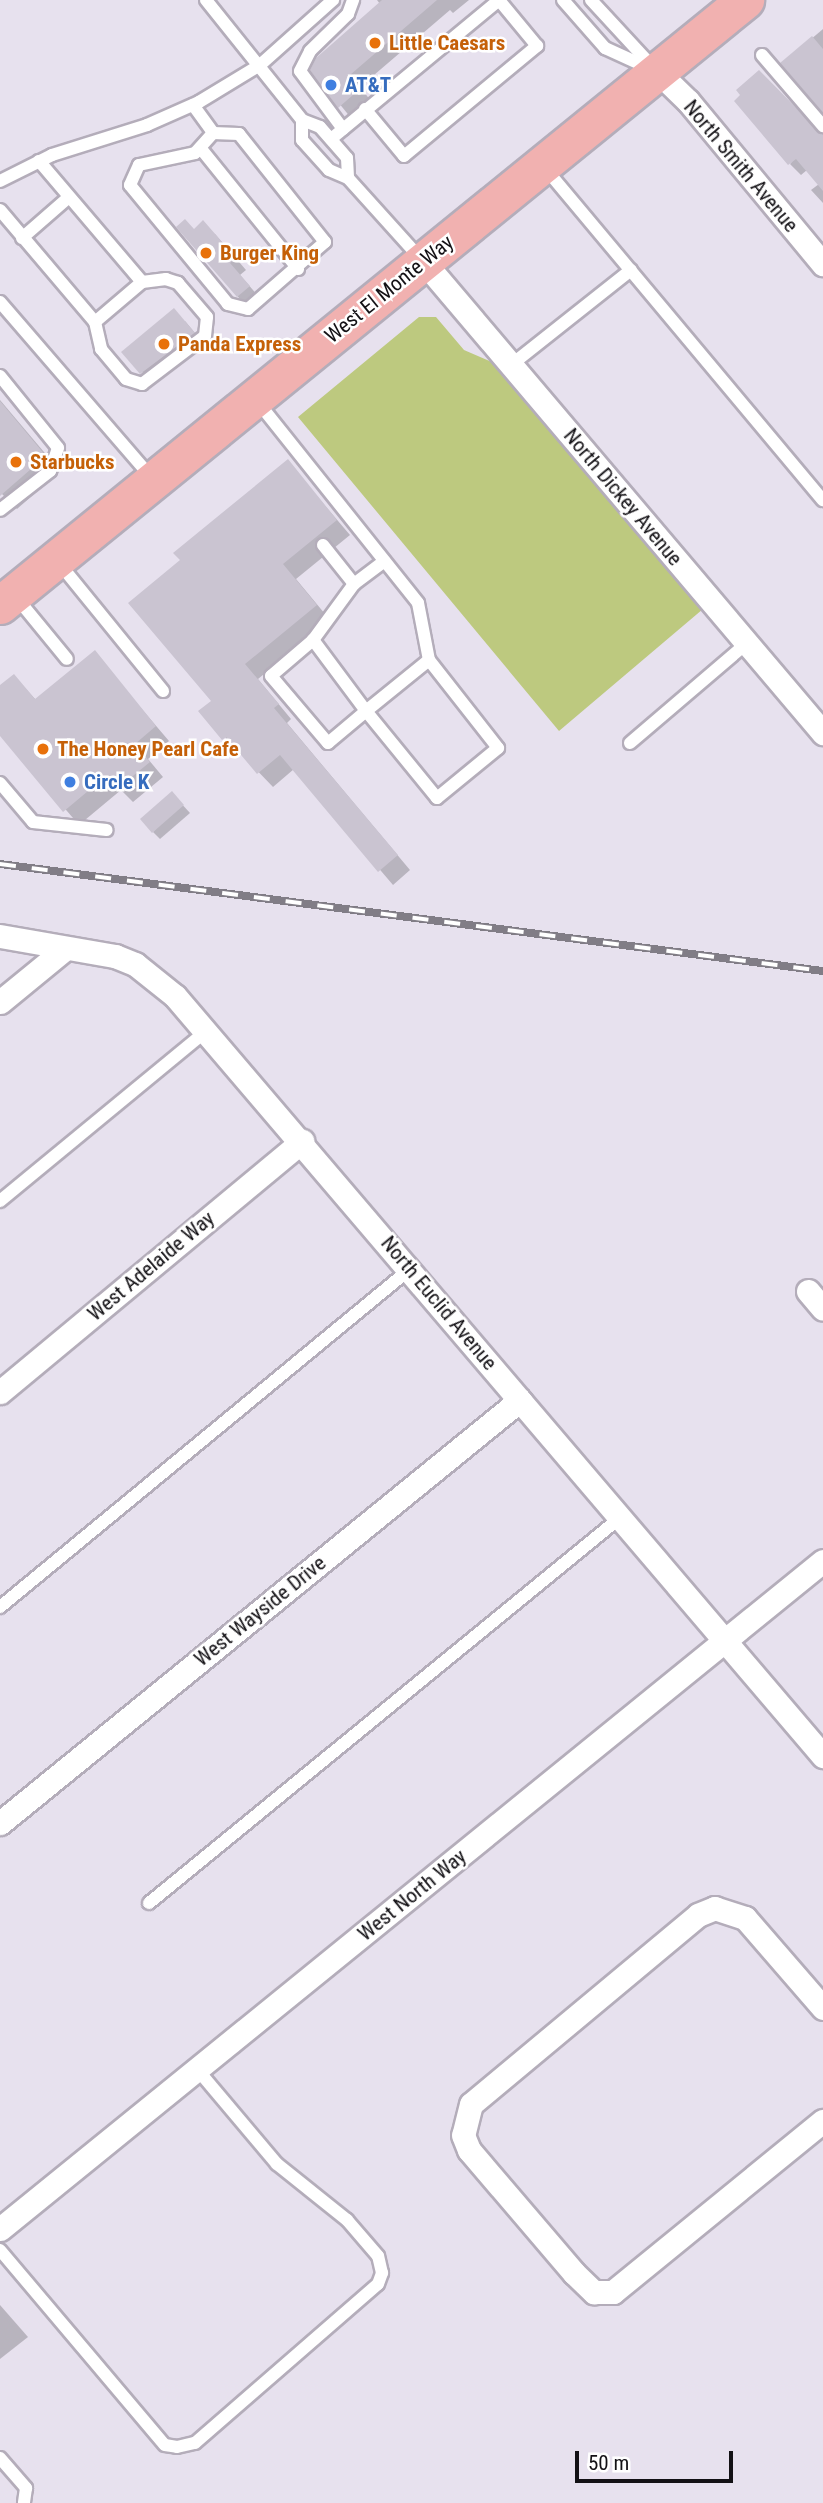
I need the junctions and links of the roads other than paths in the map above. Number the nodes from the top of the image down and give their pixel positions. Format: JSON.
{"nodes":[{"id":1,"x":206,"y":0,"type":"edge"},
{"id":2,"x":333,"y":0,"type":"edge"},
{"id":3,"x":353,"y":0,"type":"edge"},
{"id":4,"x":499,"y":0,"type":"edge"},
{"id":5,"x":563,"y":0,"type":"edge"},
{"id":6,"x":591,"y":0,"type":"edge"},
{"id":7,"x":745,"y":0,"type":"edge"},
{"id":8,"x":762,"y":55,"type":"dead end"},
{"id":9,"x":261,"y":65,"type":"junction"},
{"id":10,"x":657,"y":71,"type":"junction"},
{"id":11,"x":193,"y":105,"type":"junction"},
{"id":12,"x":365,"y":109,"type":"junction"},
{"id":13,"x":302,"y":120,"type":"junction"},
{"id":14,"x":823,"y":126,"type":"edge"},
{"id":15,"x":343,"y":129,"type":"junction"},
{"id":16,"x":213,"y":133,"type":"junction"},
{"id":17,"x":331,"y":139,"type":"junction"},
{"id":18,"x":202,"y":150,"type":"junction"},
{"id":19,"x":38,"y":161,"type":"junction"},
{"id":20,"x":542,"y":164,"type":"junction"},
{"id":21,"x":348,"y":178,"type":"junction"},
{"id":22,"x":0,"y":181,"type":"edge"},
{"id":23,"x":69,"y":197,"type":"junction"},
{"id":24,"x":0,"y":211,"type":"edge"},
{"id":25,"x":22,"y":237,"type":"junction"},
{"id":26,"x":819,"y":249,"type":"edge"},
{"id":27,"x":423,"y":261,"type":"junction"},
{"id":28,"x":298,"y":269,"type":"junction"},
{"id":29,"x":631,"y":270,"type":"junction"},
{"id":30,"x":142,"y":282,"type":"junction"},
{"id":31,"x":0,"y":302,"type":"edge"},
{"id":32,"x":95,"y":322,"type":"junction"},
{"id":33,"x":511,"y":365,"type":"junction"},
{"id":34,"x":0,"y":376,"type":"edge"},
{"id":35,"x":255,"y":398,"type":"junction"},
{"id":36,"x":154,"y":480,"type":"junction"},
{"id":37,"x":823,"y":500,"type":"edge"},
{"id":38,"x":0,"y":510,"type":"edge"},
{"id":39,"x":323,"y":545,"type":"dead end"},
{"id":40,"x":56,"y":560,"type":"junction"},
{"id":41,"x":384,"y":561,"type":"junction"},
{"id":42,"x":354,"y":584,"type":"junction"},
{"id":43,"x":6,"y":600,"type":"edge"},
{"id":44,"x":313,"y":640,"type":"junction"},
{"id":45,"x":747,"y":643,"type":"junction"},
{"id":46,"x":67,"y":659,"type":"dead end"},
{"id":47,"x":429,"y":660,"type":"junction"},
{"id":48,"x":163,"y":691,"type":"dead end"},
{"id":49,"x":366,"y":710,"type":"junction"},
{"id":50,"x":823,"y":733,"type":"edge"},
{"id":51,"x":630,"y":743,"type":"dead end"},
{"id":52,"x":1,"y":786,"type":"edge"},
{"id":53,"x":107,"y":830,"type":"dead end"},
{"id":54,"x":0,"y":936,"type":"edge"},
{"id":55,"x":66,"y":948,"type":"junction"},
{"id":56,"x":0,"y":1002,"type":"edge"},
{"id":57,"x":206,"y":1031,"type":"junction"},
{"id":58,"x":302,"y":1141,"type":"junction"},
{"id":59,"x":0,"y":1201,"type":"edge"},
{"id":60,"x":410,"y":1269,"type":"junction"},
{"id":61,"x":808,"y":1291,"type":"dead end"},
{"id":62,"x":823,"y":1309,"type":"edge"},
{"id":63,"x":0,"y":1392,"type":"edge"},
{"id":64,"x":520,"y":1400,"type":"junction"},
{"id":65,"x":621,"y":1517,"type":"junction"},
{"id":66,"x":823,"y":1561,"type":"edge"},
{"id":67,"x":0,"y":1607,"type":"edge"},
{"id":68,"x":726,"y":1641,"type":"junction"},
{"id":69,"x":823,"y":1756,"type":"edge"},
{"id":70,"x":0,"y":1823,"type":"edge"},
{"id":71,"x":149,"y":1903,"type":"dead end"},
{"id":72,"x":822,"y":2005,"type":"edge"},
{"id":73,"x":197,"y":2069,"type":"junction"},
{"id":74,"x":823,"y":2121,"type":"edge"},
{"id":75,"x":0,"y":2229,"type":"edge"},
{"id":76,"x":0,"y":2250,"type":"edge"},
{"id":77,"x":0,"y":2458,"type":"edge"},
{"id":78,"x":24,"y":2503,"type":"edge"}],
"edges":[{"from":1,"to":9,"type":"lane"},
{"from":2,"to":9,"type":"lane"},
{"from":3,"to":15,"type":"lane"},
{"from":4,"to":12,"type":"lane"},
{"from":4,"to":12,"type":"lane"},
{"from":5,"to":10,"type":"lane"},
{"from":6,"to":10,"type":"lane"},
{"from":7,"to":10,"type":"main road","name":"West El Monte Way"},
{"from":8,"to":14,"type":"lane"},
{"from":9,"to":11,"type":"lane"},
{"from":9,"to":13,"type":"lane"},
{"from":10,"to":20,"type":"main road","name":"West El Monte Way"},
{"from":10,"to":26,"type":"street","name":"North Smith Avenue"},
{"from":11,"to":16,"type":"lane"},
{"from":11,"to":19,"type":"lane"},
{"from":12,"to":15,"type":"lane"},
{"from":13,"to":17,"type":"lane"},
{"from":13,"to":21,"type":"lane"},
{"from":15,"to":17,"type":"lane"},
{"from":16,"to":18,"type":"lane"},
{"from":16,"to":28,"type":"lane"},
{"from":17,"to":21,"type":"lane"},
{"from":18,"to":28,"type":"lane"},
{"from":18,"to":28,"type":"lane"},
{"from":19,"to":22,"type":"lane"},
{"from":19,"to":23,"type":"lane"},
{"from":20,"to":27,"type":"main road","name":"West El Monte Way"},
{"from":20,"to":29,"type":"lane"},
{"from":21,"to":27,"type":"lane"},
{"from":23,"to":25,"type":"lane"},
{"from":23,"to":30,"type":"lane"},
{"from":24,"to":25,"type":"lane"},
{"from":25,"to":32,"type":"lane"},
{"from":27,"to":33,"type":"street","name":"North Dickey Avenue"},
{"from":27,"to":35,"type":"main road","name":"West El Monte Way"},
{"from":29,"to":33,"type":"lane"},
{"from":29,"to":37,"type":"lane"},
{"from":30,"to":32,"type":"lane"},
{"from":30,"to":32,"type":"lane"},
{"from":31,"to":36,"type":"lane"},
{"from":33,"to":45,"type":"street","name":"North Dickey Avenue"},
{"from":34,"to":38,"type":"lane"},
{"from":35,"to":36,"type":"main road","name":"West El Monte Way"},
{"from":35,"to":41,"type":"lane"},
{"from":36,"to":40,"type":"main road","name":"West El Monte Way"},
{"from":39,"to":42,"type":"lane"},
{"from":40,"to":43,"type":"main road","name":"West El Monte Way"},
{"from":40,"to":48,"type":"lane"},
{"from":41,"to":42,"type":"lane"},
{"from":41,"to":47,"type":"lane"},
{"from":42,"to":44,"type":"lane"},
{"from":43,"to":46,"type":"lane"},
{"from":44,"to":49,"type":"lane"},
{"from":44,"to":49,"type":"lane"},
{"from":45,"to":50,"type":"street","name":"North Dickey Avenue"},
{"from":45,"to":51,"type":"lane"},
{"from":47,"to":49,"type":"lane"},
{"from":47,"to":49,"type":"lane"},
{"from":52,"to":53,"type":"lane"},
{"from":54,"to":55,"type":"street","name":"North Euclid Avenue"},
{"from":55,"to":56,"type":"street"},
{"from":55,"to":57,"type":"street","name":"North Euclid Avenue"},
{"from":57,"to":58,"type":"street","name":"North Euclid Avenue"},
{"from":57,"to":59,"type":"lane"},
{"from":58,"to":60,"type":"street","name":"North Euclid Avenue"},
{"from":58,"to":63,"type":"street","name":"West Adelaide Way"},
{"from":60,"to":64,"type":"street","name":"North Euclid Avenue"},
{"from":60,"to":67,"type":"lane"},
{"from":61,"to":62,"type":"street"},
{"from":64,"to":65,"type":"street","name":"North Euclid Avenue"},
{"from":64,"to":70,"type":"street","name":"West Wayside Drive"},
{"from":65,"to":68,"type":"street","name":"North Euclid Avenue"},
{"from":65,"to":71,"type":"lane"},
{"from":66,"to":68,"type":"street","name":"West North Way"},
{"from":68,"to":69,"type":"street","name":"North Euclid Avenue"},
{"from":68,"to":73,"type":"street","name":"West North Way"},
{"from":72,"to":74,"type":"street"},
{"from":73,"to":75,"type":"street","name":"West North Way"},
{"from":73,"to":76,"type":"lane"},
{"from":77,"to":78,"type":"lane"}]}
